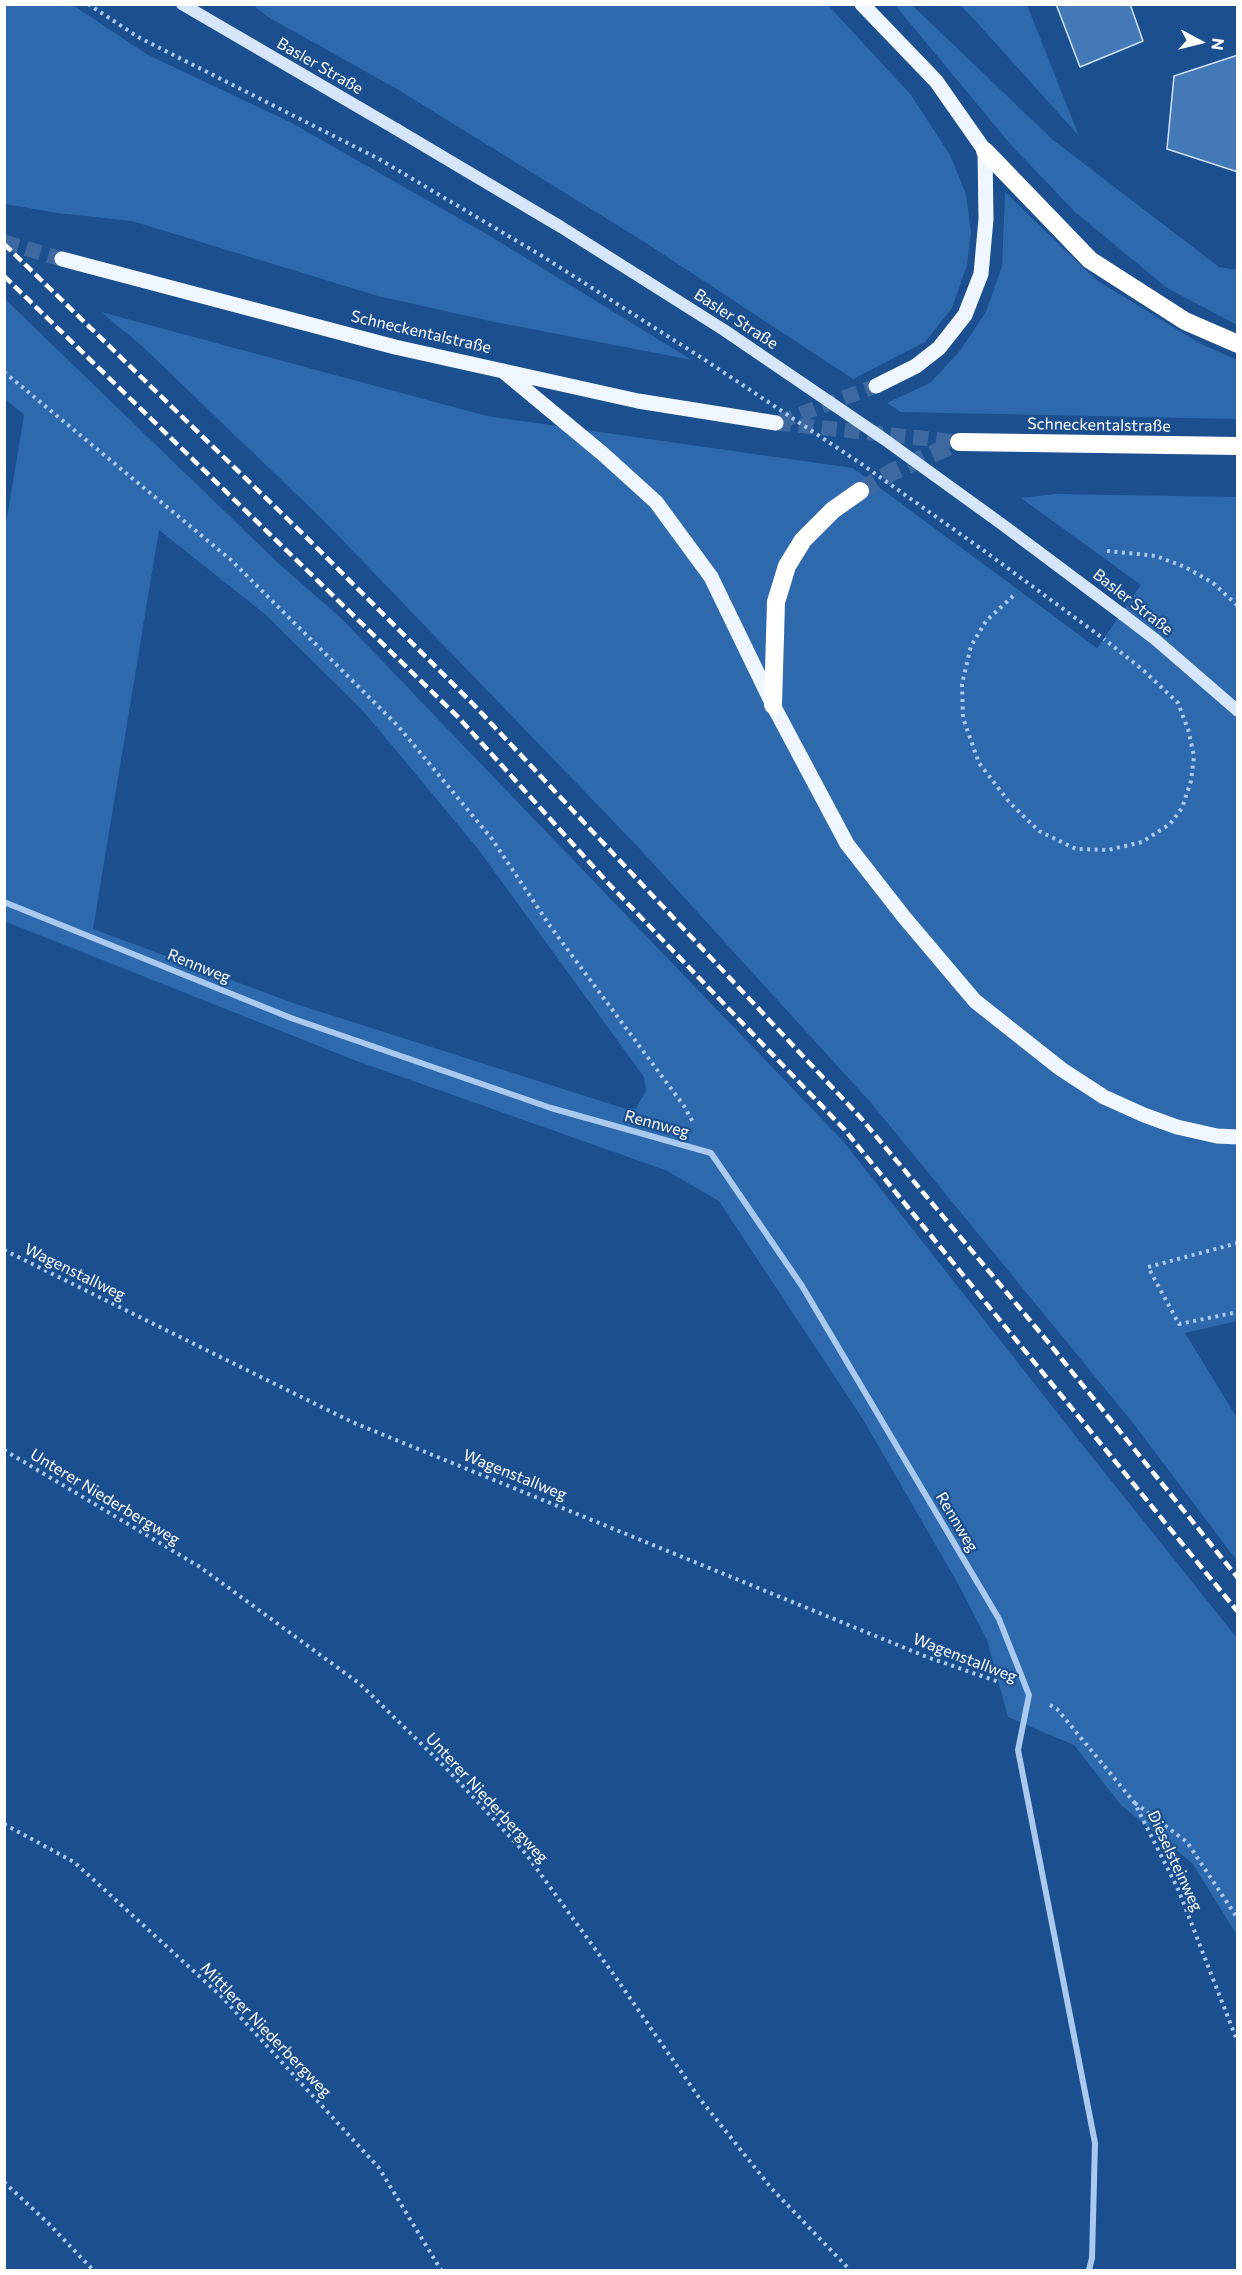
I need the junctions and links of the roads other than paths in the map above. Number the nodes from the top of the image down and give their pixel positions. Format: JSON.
{"nodes":[{"id":1,"x":183,"y":4,"type":"edge"},
{"id":2,"x":862,"y":4,"type":"edge"},
{"id":3,"x":985,"y":151,"type":"junction"},
{"id":4,"x":62,"y":260,"type":"tunnel mouth"},
{"id":5,"x":1238,"y":344,"type":"edge"},
{"id":6,"x":503,"y":371,"type":"junction"},
{"id":7,"x":876,"y":386,"type":"tunnel mouth"},
{"id":8,"x":776,"y":423,"type":"tunnel mouth"},
{"id":9,"x":959,"y":442,"type":"dead end"},
{"id":10,"x":1238,"y":446,"type":"edge"},
{"id":11,"x":860,"y":491,"type":"tunnel mouth"},
{"id":12,"x":773,"y":705,"type":"junction"},
{"id":13,"x":1238,"y":711,"type":"edge"},
{"id":14,"x":4,"y":902,"type":"edge"},
{"id":15,"x":1238,"y":1137,"type":"edge"},
{"id":16,"x":1089,"y":2271,"type":"edge"}],
"edges":[{"from":1,"to":13,"type":"main road","name":"Basler Straße","bridge":true},
{"from":2,"to":3,"type":"main road"},
{"from":3,"to":5,"type":"highway"},
{"from":3,"to":7,"type":"main road"},
{"from":4,"to":6,"type":"main road","name":"Schneckentalstraße"},
{"from":6,"to":8,"type":"main road","name":"Schneckentalstraße"},
{"from":6,"to":12,"type":"main road"},
{"from":9,"to":10,"type":"highway","name":"Schneckentalstraße"},
{"from":11,"to":12,"type":"highway"},
{"from":12,"to":15,"type":"main road"},
{"from":14,"to":16,"type":"street","name":"Rennweg"}]}
